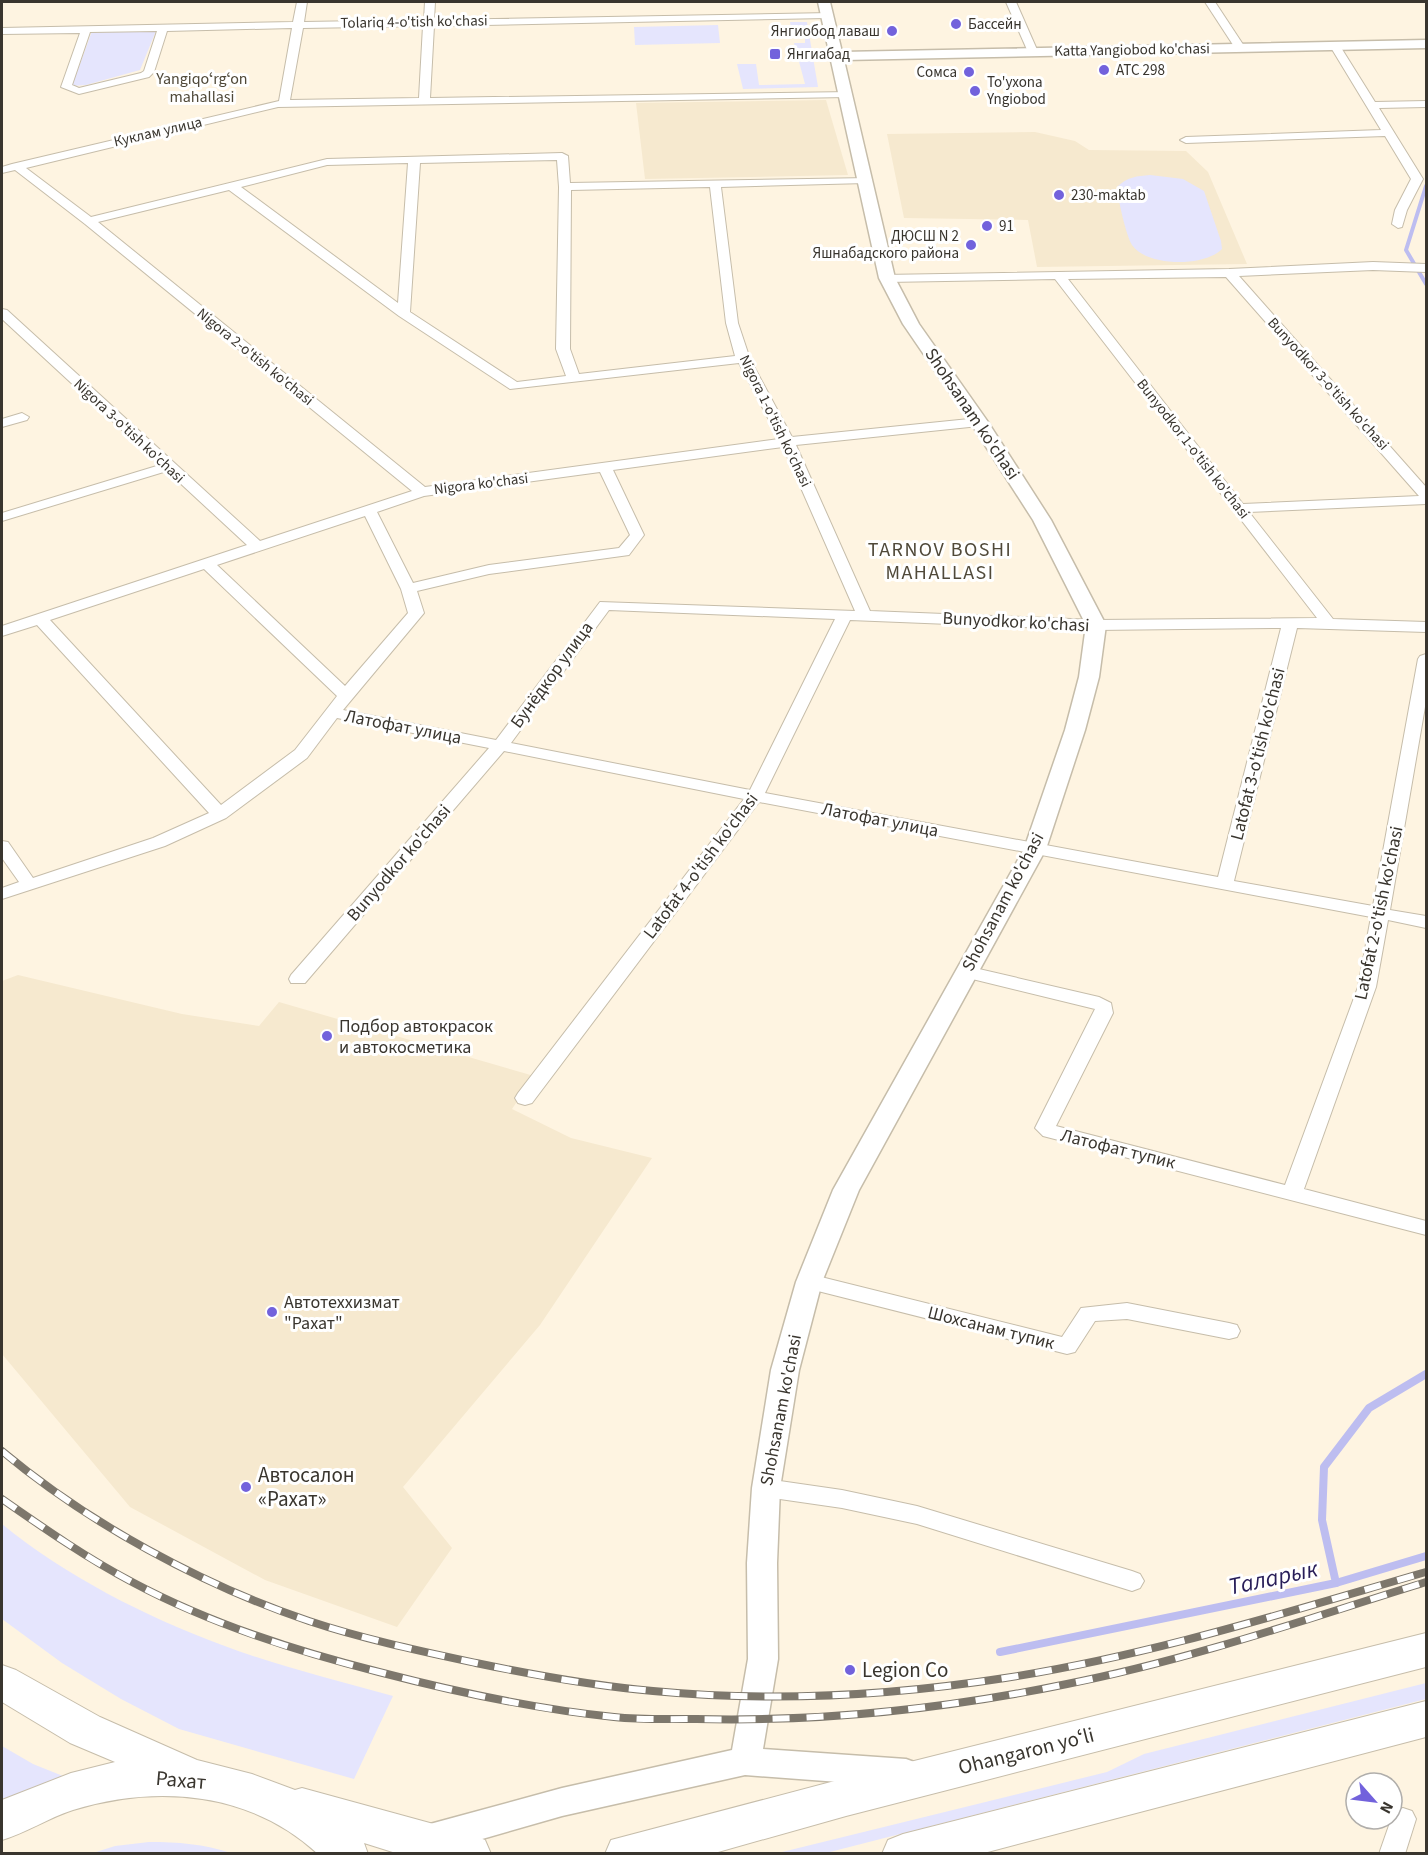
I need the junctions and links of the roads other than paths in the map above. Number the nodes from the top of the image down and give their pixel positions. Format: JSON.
{"nodes":[{"id":1,"x":302,"y":2,"type":"edge"},
{"id":2,"x":430,"y":2,"type":"edge"},
{"id":3,"x":1011,"y":2,"type":"edge"},
{"id":4,"x":1210,"y":2,"type":"edge"},
{"id":5,"x":826,"y":8,"type":"edge"},
{"id":6,"x":430,"y":21,"type":"junction"},
{"id":7,"x":297,"y":24,"type":"junction"},
{"id":8,"x":164,"y":28,"type":"junction"},
{"id":9,"x":86,"y":29,"type":"junction"},
{"id":10,"x":2,"y":31,"type":"edge"},
{"id":11,"x":1426,"y":44,"type":"edge"},
{"id":12,"x":1335,"y":46,"type":"junction"},
{"id":13,"x":1240,"y":49,"type":"junction"},
{"id":14,"x":1033,"y":52,"type":"junction"},
{"id":15,"x":837,"y":56,"type":"junction"},
{"id":16,"x":847,"y":94,"type":"junction"},
{"id":17,"x":424,"y":100,"type":"junction"},
{"id":18,"x":284,"y":104,"type":"junction"},
{"id":19,"x":1426,"y":104,"type":"edge"},
{"id":20,"x":1370,"y":105,"type":"junction"},
{"id":21,"x":1388,"y":134,"type":"junction"},
{"id":22,"x":1186,"y":140,"type":"dead end"},
{"id":23,"x":414,"y":160,"type":"junction"},
{"id":24,"x":16,"y":166,"type":"junction"},
{"id":25,"x":2,"y":170,"type":"edge"},
{"id":26,"x":866,"y":180,"type":"junction"},
{"id":27,"x":715,"y":184,"type":"junction"},
{"id":28,"x":232,"y":186,"type":"junction"},
{"id":29,"x":565,"y":187,"type":"junction"},
{"id":30,"x":89,"y":221,"type":"junction"},
{"id":31,"x":1398,"y":224,"type":"dead end"},
{"id":32,"x":1426,"y":268,"type":"edge"},
{"id":33,"x":1229,"y":273,"type":"junction"},
{"id":34,"x":1058,"y":275,"type":"junction"},
{"id":35,"x":887,"y":278,"type":"junction"},
{"id":36,"x":2,"y":313,"type":"edge"},
{"id":37,"x":404,"y":314,"type":"junction"},
{"id":38,"x":743,"y":359,"type":"junction"},
{"id":39,"x":574,"y":379,"type":"junction"},
{"id":40,"x":22,"y":417,"type":"dead end"},
{"id":41,"x":979,"y":422,"type":"junction"},
{"id":42,"x":2,"y":423,"type":"edge"},
{"id":43,"x":789,"y":442,"type":"junction"},
{"id":44,"x":167,"y":466,"type":"junction"},
{"id":45,"x":605,"y":468,"type":"junction"},
{"id":46,"x":422,"y":492,"type":"junction"},
{"id":47,"x":1426,"y":495,"type":"edge"},
{"id":48,"x":1426,"y":500,"type":"edge"},
{"id":49,"x":1239,"y":508,"type":"junction"},
{"id":50,"x":369,"y":510,"type":"junction"},
{"id":51,"x":2,"y":517,"type":"edge"},
{"id":52,"x":258,"y":547,"type":"junction"},
{"id":53,"x":207,"y":564,"type":"junction"},
{"id":54,"x":409,"y":589,"type":"junction"},
{"id":55,"x":605,"y":605,"type":"joint"},
{"id":56,"x":845,"y":614,"type":"junction"},
{"id":57,"x":864,"y":614,"type":"junction"},
{"id":58,"x":40,"y":619,"type":"junction"},
{"id":59,"x":1328,"y":623,"type":"junction"},
{"id":60,"x":1290,"y":624,"type":"junction"},
{"id":61,"x":1096,"y":626,"type":"junction"},
{"id":62,"x":1426,"y":627,"type":"edge"},
{"id":63,"x":2,"y":631,"type":"edge"},
{"id":64,"x":1426,"y":659,"type":"edge"},
{"id":65,"x":346,"y":695,"type":"junction"},
{"id":66,"x":334,"y":713,"type":"junction"},
{"id":67,"x":500,"y":746,"type":"junction"},
{"id":68,"x":755,"y":796,"type":"junction"},
{"id":69,"x":220,"y":814,"type":"junction"},
{"id":70,"x":2,"y":846,"type":"edge"},
{"id":71,"x":1035,"y":849,"type":"junction"},
{"id":72,"x":1225,"y":883,"type":"junction"},
{"id":73,"x":29,"y":884,"type":"junction"},
{"id":74,"x":2,"y":894,"type":"edge"},
{"id":75,"x":1382,"y":914,"type":"junction"},
{"id":76,"x":1426,"y":922,"type":"edge"},
{"id":77,"x":966,"y":972,"type":"junction"},
{"id":78,"x":298,"y":979,"type":"dead end"},
{"id":79,"x":525,"y":1098,"type":"dead end"},
{"id":80,"x":1292,"y":1194,"type":"junction"},
{"id":81,"x":1426,"y":1228,"type":"edge"},
{"id":82,"x":809,"y":1282,"type":"junction"},
{"id":83,"x":1229,"y":1330,"type":"dead end"},
{"id":84,"x":766,"y":1488,"type":"junction"},
{"id":85,"x":1132,"y":1581,"type":"dead end"},
{"id":86,"x":1426,"y":1650,"type":"edge"},
{"id":87,"x":2,"y":1682,"type":"edge"},
{"id":88,"x":1426,"y":1719,"type":"edge"},
{"id":89,"x":745,"y":1761,"type":"junction"},
{"id":90,"x":931,"y":1775,"type":"junction"},
{"id":91,"x":196,"y":1778,"type":"junction"},
{"id":92,"x":273,"y":1799,"type":"junction"},
{"id":93,"x":2,"y":1821,"type":"edge"},
{"id":94,"x":1399,"y":1831,"type":"edge"},
{"id":95,"x":426,"y":1840,"type":"junction"},
{"id":96,"x":347,"y":1854,"type":"edge"},
{"id":97,"x":470,"y":1854,"type":"edge"},
{"id":98,"x":626,"y":1854,"type":"edge"},
{"id":99,"x":903,"y":1854,"type":"edge"},
{"id":100,"x":1392,"y":1854,"type":"edge"}],
"edges":[{"from":1,"to":7,"type":"street"},
{"from":2,"to":6,"type":"street"},
{"from":3,"to":14,"type":"street"},
{"from":4,"to":13,"type":"street"},
{"from":5,"to":6,"type":"street","name":"Tolariq 4-o'tish ko'chasi"},
{"from":5,"to":15,"type":"street","name":"Shohsanam ko'chasi"},
{"from":6,"to":7,"type":"street","name":"Tolariq 4-o'tish ko'chasi"},
{"from":6,"to":17,"type":"street"},
{"from":7,"to":8,"type":"street","name":"Tolariq 4-o'tish ko'chasi"},
{"from":7,"to":18,"type":"street"},
{"from":8,"to":9,"type":"street","name":"Tolariq 4-o'tish ko'chasi"},
{"from":8,"to":9,"type":"street"},
{"from":9,"to":10,"type":"street","name":"Tolariq 4-o'tish ko'chasi"},
{"from":11,"to":12,"type":"street","name":"Katta Yangiobod ko'chasi"},
{"from":12,"to":13,"type":"street","name":"Katta Yangiobod ko'chasi"},
{"from":12,"to":20,"type":"street"},
{"from":13,"to":14,"type":"street","name":"Katta Yangiobod ko'chasi"},
{"from":14,"to":15,"type":"street","name":"Katta Yangiobod ko'chasi"},
{"from":15,"to":16,"type":"street","name":"Shohsanam ko'chasi"},
{"from":16,"to":17,"type":"street","name":"Куклам улица"},
{"from":16,"to":26,"type":"street","name":"Shohsanam ko'chasi"},
{"from":17,"to":18,"type":"street","name":"Куклам улица"},
{"from":18,"to":24,"type":"street","name":"Куклам улица"},
{"from":19,"to":20,"type":"street"},
{"from":20,"to":21,"type":"street"},
{"from":21,"to":22,"type":"street"},
{"from":21,"to":31,"type":"street"},
{"from":23,"to":28,"type":"street"},
{"from":23,"to":29,"type":"street"},
{"from":23,"to":37,"type":"street"},
{"from":24,"to":25,"type":"street","name":"Куклам улица"},
{"from":24,"to":30,"type":"street","name":"Nigora 2-o'tish ko'chasi"},
{"from":26,"to":27,"type":"street"},
{"from":26,"to":35,"type":"street","name":"Shohsanam ko'chasi"},
{"from":27,"to":29,"type":"street"},
{"from":27,"to":38,"type":"street","name":"Nigora 1-o'tish ko'chasi"},
{"from":28,"to":30,"type":"street"},
{"from":28,"to":37,"type":"street"},
{"from":29,"to":39,"type":"street"},
{"from":30,"to":46,"type":"street","name":"Nigora 2-o'tish ko'chasi"},
{"from":32,"to":33,"type":"street"},
{"from":33,"to":34,"type":"street"},
{"from":33,"to":47,"type":"street","name":"Bunyodkor 3-o'tish ko'chasi"},
{"from":34,"to":35,"type":"street"},
{"from":34,"to":49,"type":"street","name":"Bunyodkor 1-o'tish ko'chasi"},
{"from":35,"to":41,"type":"street","name":"Shohsanam ko'chasi"},
{"from":36,"to":44,"type":"street","name":"Nigora 3-o'tish ko'chasi"},
{"from":37,"to":39,"type":"street"},
{"from":38,"to":39,"type":"street"},
{"from":38,"to":43,"type":"street","name":"Nigora 1-o'tish ko'chasi"},
{"from":40,"to":42,"type":"street"},
{"from":41,"to":43,"type":"street","name":"Nigora ko'chasi"},
{"from":41,"to":61,"type":"street","name":"Shohsanam ko'chasi"},
{"from":43,"to":45,"type":"street","name":"Nigora ko'chasi"},
{"from":43,"to":57,"type":"street","name":"Nigora 1-o'tish ko'chasi"},
{"from":44,"to":51,"type":"street"},
{"from":44,"to":52,"type":"street","name":"Nigora 3-o'tish ko'chasi"},
{"from":45,"to":46,"type":"street","name":"Nigora ko'chasi"},
{"from":45,"to":54,"type":"street"},
{"from":46,"to":50,"type":"street","name":"Nigora ko'chasi"},
{"from":48,"to":49,"type":"street"},
{"from":49,"to":59,"type":"street","name":"Bunyodkor 1-o'tish ko'chasi"},
{"from":50,"to":52,"type":"street","name":"Nigora ko'chasi"},
{"from":50,"to":54,"type":"street"},
{"from":52,"to":53,"type":"street","name":"Nigora ko'chasi"},
{"from":53,"to":58,"type":"street","name":"Nigora ko'chasi"},
{"from":53,"to":65,"type":"street"},
{"from":54,"to":65,"type":"street"},
{"from":55,"to":56,"type":"street","name":"Bunyodkor ko'chasi"},
{"from":55,"to":67,"type":"street","name":"Бунёдкор улица"},
{"from":56,"to":57,"type":"street","name":"Bunyodkor ko'chasi"},
{"from":56,"to":68,"type":"street","name":"Latofat 4-o'tish ko'chasi"},
{"from":57,"to":61,"type":"street","name":"Bunyodkor ko'chasi"},
{"from":58,"to":63,"type":"street","name":"Nigora ko'chasi"},
{"from":58,"to":69,"type":"street"},
{"from":59,"to":60,"type":"street","name":"Bunyodkor ko'chasi"},
{"from":59,"to":62,"type":"street","name":"Bunyodkor ko'chasi"},
{"from":60,"to":61,"type":"street","name":"Bunyodkor ko'chasi"},
{"from":60,"to":72,"type":"street","name":"Latofat 3-o'tish ko'chasi"},
{"from":61,"to":71,"type":"street","name":"Shohsanam ko'chasi"},
{"from":64,"to":75,"type":"street","name":"Latofat 2-o'tish ko'chasi"},
{"from":65,"to":66,"type":"street"},
{"from":66,"to":67,"type":"street","name":"Латофат улица"},
{"from":66,"to":69,"type":"street"},
{"from":67,"to":68,"type":"street","name":"Латофат улица"},
{"from":67,"to":78,"type":"street","name":"Bunyodkor ko'chasi"},
{"from":68,"to":71,"type":"street","name":"Латофат улица"},
{"from":68,"to":79,"type":"street","name":"Latofat 4-o'tish ko'chasi"},
{"from":69,"to":73,"type":"street"},
{"from":70,"to":73,"type":"street"},
{"from":71,"to":72,"type":"street","name":"Латофат улица"},
{"from":71,"to":77,"type":"street","name":"Shohsanam ko'chasi"},
{"from":72,"to":75,"type":"street","name":"Латофат улица"},
{"from":73,"to":74,"type":"street"},
{"from":75,"to":76,"type":"street","name":"Латофат улица"},
{"from":75,"to":80,"type":"street","name":"Latofat 2-o'tish ko'chasi"},
{"from":77,"to":80,"type":"street","name":"Латофат тупик"},
{"from":77,"to":82,"type":"street","name":"Shohsanam ko'chasi"},
{"from":80,"to":81,"type":"street","name":"Латофат тупик"},
{"from":82,"to":83,"type":"street","name":"Шохсанам тупик"},
{"from":82,"to":84,"type":"street","name":"Shohsanam ko'chasi"},
{"from":84,"to":85,"type":"street"},
{"from":84,"to":89,"type":"street","name":"Shohsanam ko'chasi"},
{"from":86,"to":90,"type":"highway","name":"Ohangaron yoʻli"},
{"from":87,"to":91,"type":"highway"},
{"from":88,"to":99,"type":"highway"},
{"from":89,"to":90,"type":"street"},
{"from":89,"to":95,"type":"street"},
{"from":90,"to":98,"type":"highway","name":"Ohangaron yoʻli"},
{"from":91,"to":92,"type":"highway","name":"Рахат"},
{"from":91,"to":93,"type":"highway","name":"Рахат"},
{"from":92,"to":95,"type":"highway"},
{"from":92,"to":96,"type":"highway","name":"Рахат"},
{"from":94,"to":100,"type":"street"},
{"from":95,"to":97,"type":"highway"}]}
